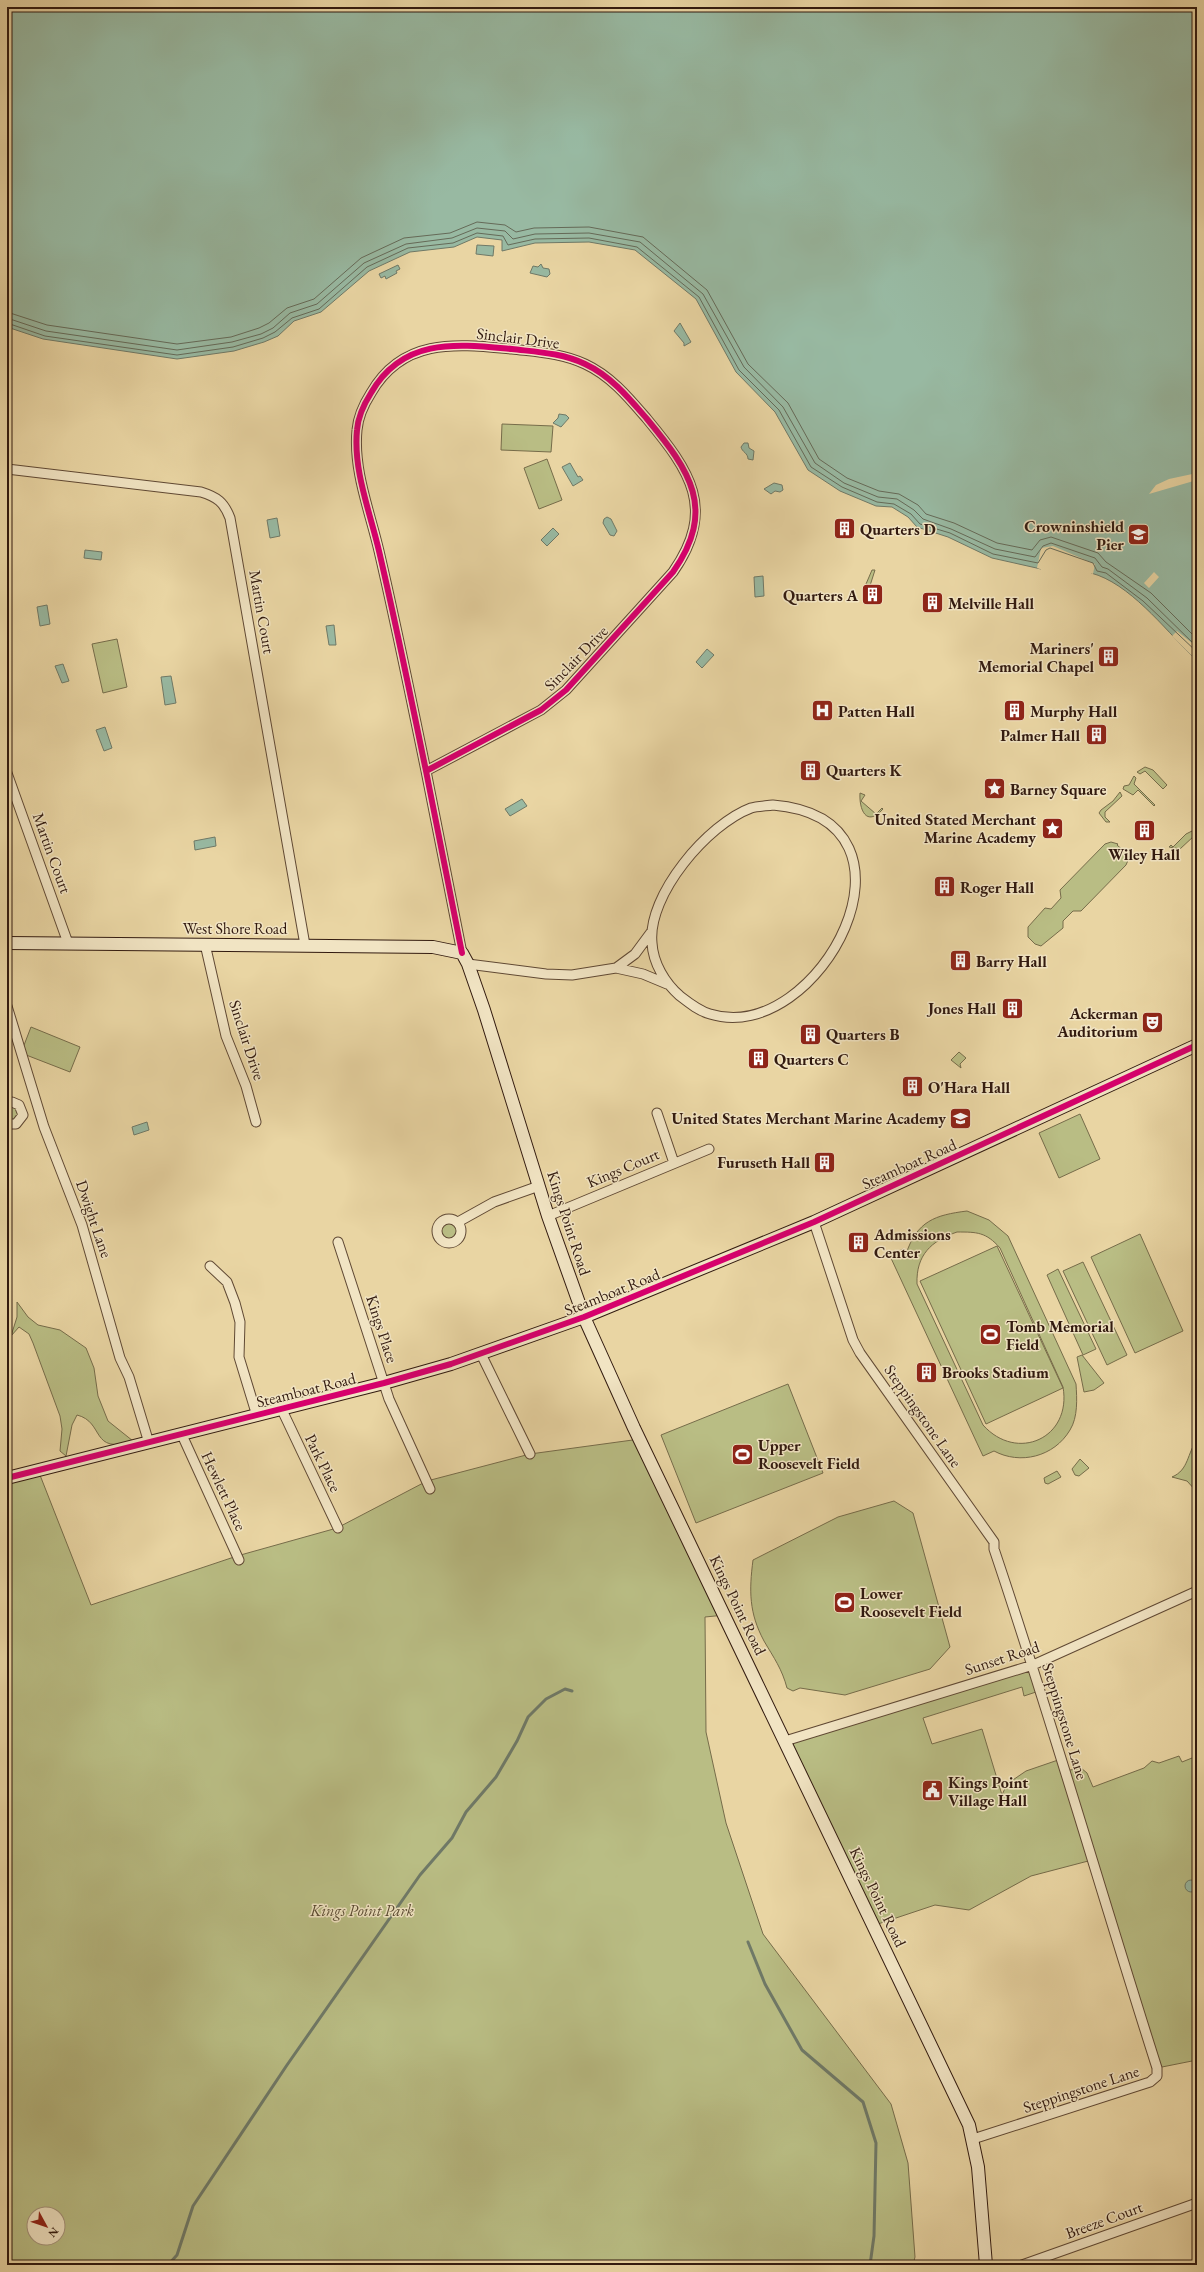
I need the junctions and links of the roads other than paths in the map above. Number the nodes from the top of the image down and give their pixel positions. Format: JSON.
{"nodes":[{"id":1,"x":7,"y":469,"type":"edge"},
{"id":2,"x":426,"y":771,"type":"junction"},
{"id":3,"x":7,"y":773,"type":"edge"},
{"id":4,"x":652,"y":931,"type":"junction"},
{"id":5,"x":7,"y":943,"type":"edge"},
{"id":6,"x":68,"y":943,"type":"junction"},
{"id":7,"x":205,"y":944,"type":"junction"},
{"id":8,"x":306,"y":944,"type":"junction"},
{"id":9,"x":462,"y":953,"type":"junction"},
{"id":10,"x":468,"y":964,"type":"junction"},
{"id":11,"x":616,"y":968,"type":"junction"},
{"id":12,"x":666,"y":984,"type":"junction"},
{"id":13,"x":7,"y":1006,"type":"edge"},
{"id":14,"x":1197,"y":1045,"type":"edge"},
{"id":15,"x":7,"y":1101,"type":"edge"},
{"id":16,"x":657,"y":1113,"type":"dead end"},
{"id":17,"x":256,"y":1122,"type":"dead end"},
{"id":18,"x":7,"y":1124,"type":"edge"},
{"id":19,"x":709,"y":1149,"type":"dead end"},
{"id":20,"x":674,"y":1163,"type":"junction"},
{"id":21,"x":539,"y":1186,"type":"junction"},
{"id":22,"x":548,"y":1216,"type":"junction"},
{"id":23,"x":458,"y":1222,"type":"dead end"},
{"id":24,"x":814,"y":1222,"type":"junction"},
{"id":25,"x":338,"y":1242,"type":"dead end"},
{"id":26,"x":210,"y":1266,"type":"dead end"},
{"id":27,"x":584,"y":1318,"type":"junction"},
{"id":28,"x":481,"y":1354,"type":"junction"},
{"id":29,"x":384,"y":1383,"type":"junction"},
{"id":30,"x":282,"y":1410,"type":"junction"},
{"id":31,"x":257,"y":1416,"type":"junction"},
{"id":32,"x":182,"y":1435,"type":"junction"},
{"id":33,"x":149,"y":1443,"type":"junction"},
{"id":34,"x":530,"y":1454,"type":"dead end"},
{"id":35,"x":8,"y":1475,"type":"edge"},
{"id":36,"x":430,"y":1489,"type":"dead end"},
{"id":37,"x":338,"y":1528,"type":"dead end"},
{"id":38,"x":239,"y":1560,"type":"dead end"},
{"id":39,"x":1197,"y":1592,"type":"edge"},
{"id":40,"x":1033,"y":1665,"type":"junction"},
{"id":41,"x":785,"y":1741,"type":"junction"},
{"id":42,"x":973,"y":2140,"type":"junction"},
{"id":43,"x":1197,"y":2202,"type":"edge"},
{"id":44,"x":986,"y":2265,"type":"edge"},
{"id":45,"x":1022,"y":2265,"type":"edge"}],
"edges":[{"from":1,"to":8,"type":"street","name":"Martin Court"},
{"from":2,"to":2,"type":"street","name":"Sinclair Drive"},
{"from":2,"to":9,"type":"street","name":"Sinclair Drive"},
{"from":3,"to":6,"type":"street","name":"Martin Court"},
{"from":4,"to":11,"type":"street"},
{"from":4,"to":12,"type":"street"},
{"from":4,"to":12,"type":"street"},
{"from":5,"to":6,"type":"main road","name":"West Shore Road"},
{"from":6,"to":7,"type":"main road","name":"West Shore Road"},
{"from":7,"to":8,"type":"main road","name":"West Shore Road"},
{"from":7,"to":17,"type":"street","name":"Sinclair Drive"},
{"from":8,"to":9,"type":"main road","name":"West Shore Road"},
{"from":9,"to":10,"type":"main road","name":"Kings Point Road"},
{"from":10,"to":11,"type":"street"},
{"from":10,"to":21,"type":"main road","name":"Kings Point Road"},
{"from":11,"to":12,"type":"street"},
{"from":13,"to":33,"type":"street","name":"Dwight Lane"},
{"from":14,"to":24,"type":"main road","name":"Steamboat Road"},
{"from":15,"to":18,"type":"street"},
{"from":16,"to":20,"type":"street"},
{"from":19,"to":20,"type":"street","name":"Kings Court"},
{"from":20,"to":22,"type":"street","name":"Kings Court"},
{"from":21,"to":22,"type":"main road","name":"Kings Point Road"},
{"from":21,"to":23,"type":"street"},
{"from":22,"to":27,"type":"main road","name":"Kings Point Road"},
{"from":24,"to":27,"type":"main road","name":"Steamboat Road"},
{"from":24,"to":40,"type":"street","name":"Steppingstone Lane"},
{"from":25,"to":29,"type":"street","name":"Kings Place"},
{"from":26,"to":31,"type":"street"},
{"from":27,"to":28,"type":"main road","name":"Steamboat Road"},
{"from":27,"to":41,"type":"main road","name":"Kings Point Road"},
{"from":28,"to":29,"type":"main road","name":"Steamboat Road"},
{"from":28,"to":34,"type":"street"},
{"from":29,"to":30,"type":"main road","name":"Steamboat Road"},
{"from":29,"to":36,"type":"street","name":"Kings Place"},
{"from":30,"to":31,"type":"main road","name":"Steamboat Road"},
{"from":30,"to":37,"type":"street","name":"Park Place"},
{"from":31,"to":32,"type":"main road","name":"Steamboat Road"},
{"from":32,"to":33,"type":"main road","name":"Steamboat Road"},
{"from":32,"to":38,"type":"street","name":"Hewlett Place"},
{"from":33,"to":35,"type":"main road","name":"Steamboat Road"},
{"from":39,"to":40,"type":"street","name":"Sunset Road"},
{"from":40,"to":41,"type":"street","name":"Sunset Road"},
{"from":40,"to":42,"type":"street","name":"Steppingstone Lane"},
{"from":41,"to":42,"type":"main road","name":"Kings Point Road"},
{"from":42,"to":44,"type":"main road","name":"Kings Point Road"},
{"from":43,"to":45,"type":"street","name":"Breeze Court"}]}
